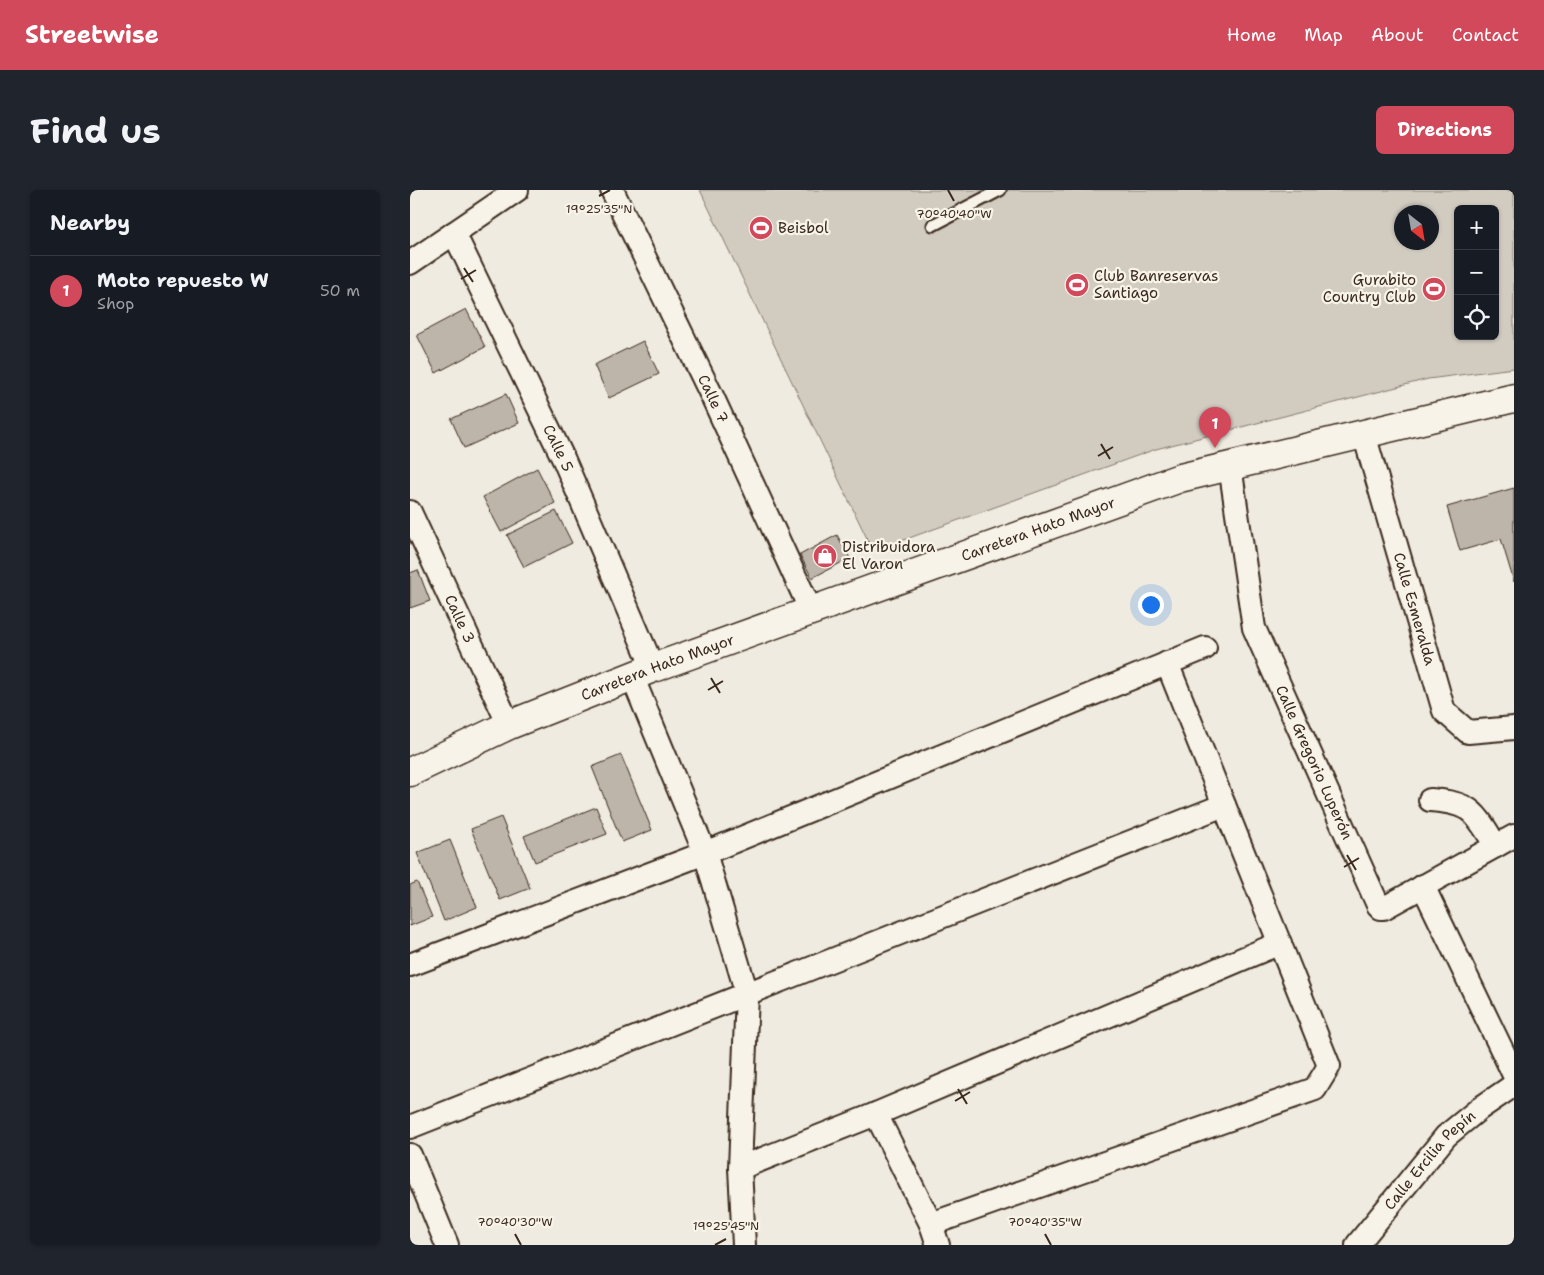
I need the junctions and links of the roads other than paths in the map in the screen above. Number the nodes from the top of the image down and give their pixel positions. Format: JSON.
{"nodes":[{"id":1,"x":517,"y":190,"type":"edge"},
{"id":2,"x":612,"y":190,"type":"edge"},
{"id":3,"x":1000,"y":190,"type":"edge"},
{"id":4,"x":933,"y":225,"type":"dead end"},
{"id":5,"x":454,"y":233,"type":"junction"},
{"id":6,"x":410,"y":263,"type":"edge"},
{"id":7,"x":1514,"y":398,"type":"edge"},
{"id":8,"x":1364,"y":434,"type":"junction"},
{"id":9,"x":1230,"y":466,"type":"junction"},
{"id":10,"x":410,"y":512,"type":"edge"},
{"id":11,"x":811,"y":611,"type":"junction"},
{"id":12,"x":1205,"y":648,"type":"dead end"},
{"id":13,"x":1167,"y":664,"type":"junction"},
{"id":14,"x":643,"y":672,"type":"junction"},
{"id":15,"x":509,"y":726,"type":"junction"},
{"id":16,"x":1514,"y":728,"type":"edge"},
{"id":17,"x":410,"y":772,"type":"edge"},
{"id":18,"x":1430,"y":800,"type":"dead end"},
{"id":19,"x":1224,"y":805,"type":"junction"},
{"id":20,"x":1505,"y":841,"type":"edge"},
{"id":21,"x":705,"y":853,"type":"junction"},
{"id":22,"x":1423,"y":886,"type":"junction"},
{"id":23,"x":1280,"y":943,"type":"junction"},
{"id":24,"x":410,"y":965,"type":"edge"},
{"id":25,"x":747,"y":994,"type":"junction"},
{"id":26,"x":1514,"y":1075,"type":"edge"},
{"id":27,"x":1514,"y":1085,"type":"edge"},
{"id":28,"x":876,"y":1114,"type":"junction"},
{"id":29,"x":410,"y":1126,"type":"edge"},
{"id":30,"x":410,"y":1155,"type":"edge"},
{"id":31,"x":740,"y":1168,"type":"junction"},
{"id":32,"x":417,"y":1191,"type":"edge"},
{"id":33,"x":931,"y":1224,"type":"junction"},
{"id":34,"x":447,"y":1245,"type":"edge"},
{"id":35,"x":744,"y":1245,"type":"edge"},
{"id":36,"x":938,"y":1245,"type":"edge"},
{"id":37,"x":1357,"y":1245,"type":"edge"}],
"edges":[{"from":1,"to":5,"type":"street"},
{"from":2,"to":11,"type":"street","name":"Calle 7"},
{"from":3,"to":4,"type":"lane"},
{"from":5,"to":6,"type":"street"},
{"from":5,"to":14,"type":"street","name":"Calle 5"},
{"from":7,"to":8,"type":"street","name":"Carretera Hato Mayor"},
{"from":8,"to":9,"type":"street","name":"Carretera Hato Mayor"},
{"from":8,"to":16,"type":"street","name":"Calle Esmeralda"},
{"from":9,"to":11,"type":"street","name":"Carretera Hato Mayor"},
{"from":9,"to":22,"type":"street","name":"Calle Gregorio Luperón"},
{"from":10,"to":15,"type":"street","name":"Calle 3"},
{"from":11,"to":14,"type":"street","name":"Carretera Hato Mayor"},
{"from":12,"to":13,"type":"street"},
{"from":13,"to":19,"type":"street"},
{"from":13,"to":21,"type":"street"},
{"from":14,"to":15,"type":"street","name":"Carretera Hato Mayor"},
{"from":14,"to":21,"type":"street","name":"Calle 5"},
{"from":15,"to":17,"type":"street","name":"Carretera Hato Mayor"},
{"from":18,"to":20,"type":"street"},
{"from":19,"to":23,"type":"street"},
{"from":19,"to":25,"type":"street"},
{"from":20,"to":22,"type":"street","name":"Calle Gregorio Luperón"},
{"from":21,"to":24,"type":"street"},
{"from":21,"to":25,"type":"street","name":"Calle 5"},
{"from":22,"to":26,"type":"street"},
{"from":23,"to":28,"type":"street"},
{"from":23,"to":33,"type":"street"},
{"from":25,"to":29,"type":"street"},
{"from":25,"to":31,"type":"street","name":"Calle 5"},
{"from":27,"to":37,"type":"street","name":"Calle Ercilia Pepín"},
{"from":28,"to":31,"type":"street"},
{"from":28,"to":33,"type":"street"},
{"from":30,"to":32,"type":"street"},
{"from":31,"to":35,"type":"street","name":"Calle 5"},
{"from":32,"to":34,"type":"street"},
{"from":33,"to":36,"type":"street"}]}
